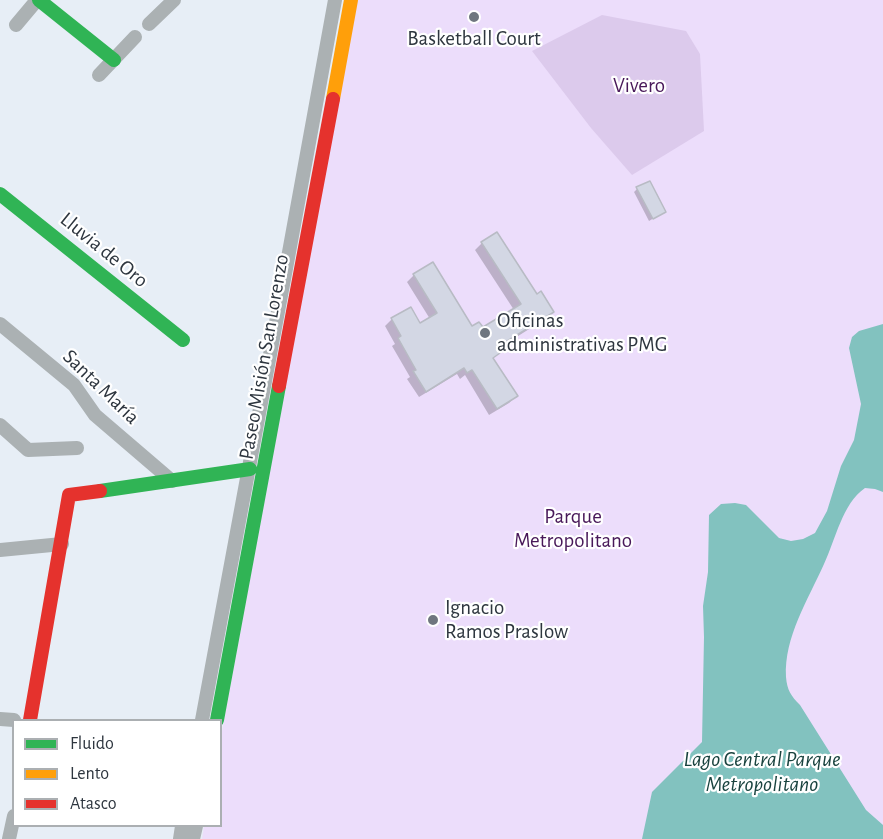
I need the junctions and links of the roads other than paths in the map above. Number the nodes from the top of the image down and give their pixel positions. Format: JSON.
{"nodes":[{"id":1,"x":38,"y":0,"type":"edge"},
{"id":2,"x":174,"y":0,"type":"edge"},
{"id":3,"x":335,"y":0,"type":"edge"},
{"id":4,"x":351,"y":0,"type":"edge"},
{"id":5,"x":149,"y":24,"type":"dead end"},
{"id":6,"x":16,"y":25,"type":"dead end"},
{"id":7,"x":135,"y":38,"type":"dead end"},
{"id":8,"x":114,"y":60,"type":"junction"},
{"id":9,"x":99,"y":75,"type":"dead end"},
{"id":10,"x":0,"y":194,"type":"edge"},
{"id":11,"x":0,"y":324,"type":"edge"},
{"id":12,"x":183,"y":340,"type":"dead end"},
{"id":13,"x":0,"y":425,"type":"edge"},
{"id":14,"x":77,"y":448,"type":"dead end"},
{"id":15,"x":250,"y":469,"type":"junction"},
{"id":16,"x":172,"y":481,"type":"junction"},
{"id":17,"x":62,"y":544,"type":"junction"},
{"id":18,"x":0,"y":550,"type":"edge"},
{"id":19,"x":30,"y":719,"type":"edge"},
{"id":20,"x":202,"y":719,"type":"edge"},
{"id":21,"x":217,"y":719,"type":"edge"}],
"edges":[{"from":1,"to":6,"type":"street"},
{"from":1,"to":8,"type":"street"},
{"from":2,"to":5,"type":"street"},
{"from":3,"to":15,"type":"street","name":"Paseo Misión San Lorenzo"},
{"from":4,"to":21,"type":"street","name":"Paseo Misión San Lorenzo"},
{"from":7,"to":8,"type":"street"},
{"from":8,"to":9,"type":"street"},
{"from":10,"to":12,"type":"street","name":"Lluvia de Oro"},
{"from":11,"to":16,"type":"street","name":"Santa María"},
{"from":13,"to":14,"type":"street"},
{"from":15,"to":16,"type":"street"},
{"from":15,"to":20,"type":"street","name":"Paseo Misión San Lorenzo"},
{"from":16,"to":17,"type":"street"},
{"from":17,"to":18,"type":"street"},
{"from":17,"to":19,"type":"street"}]}
